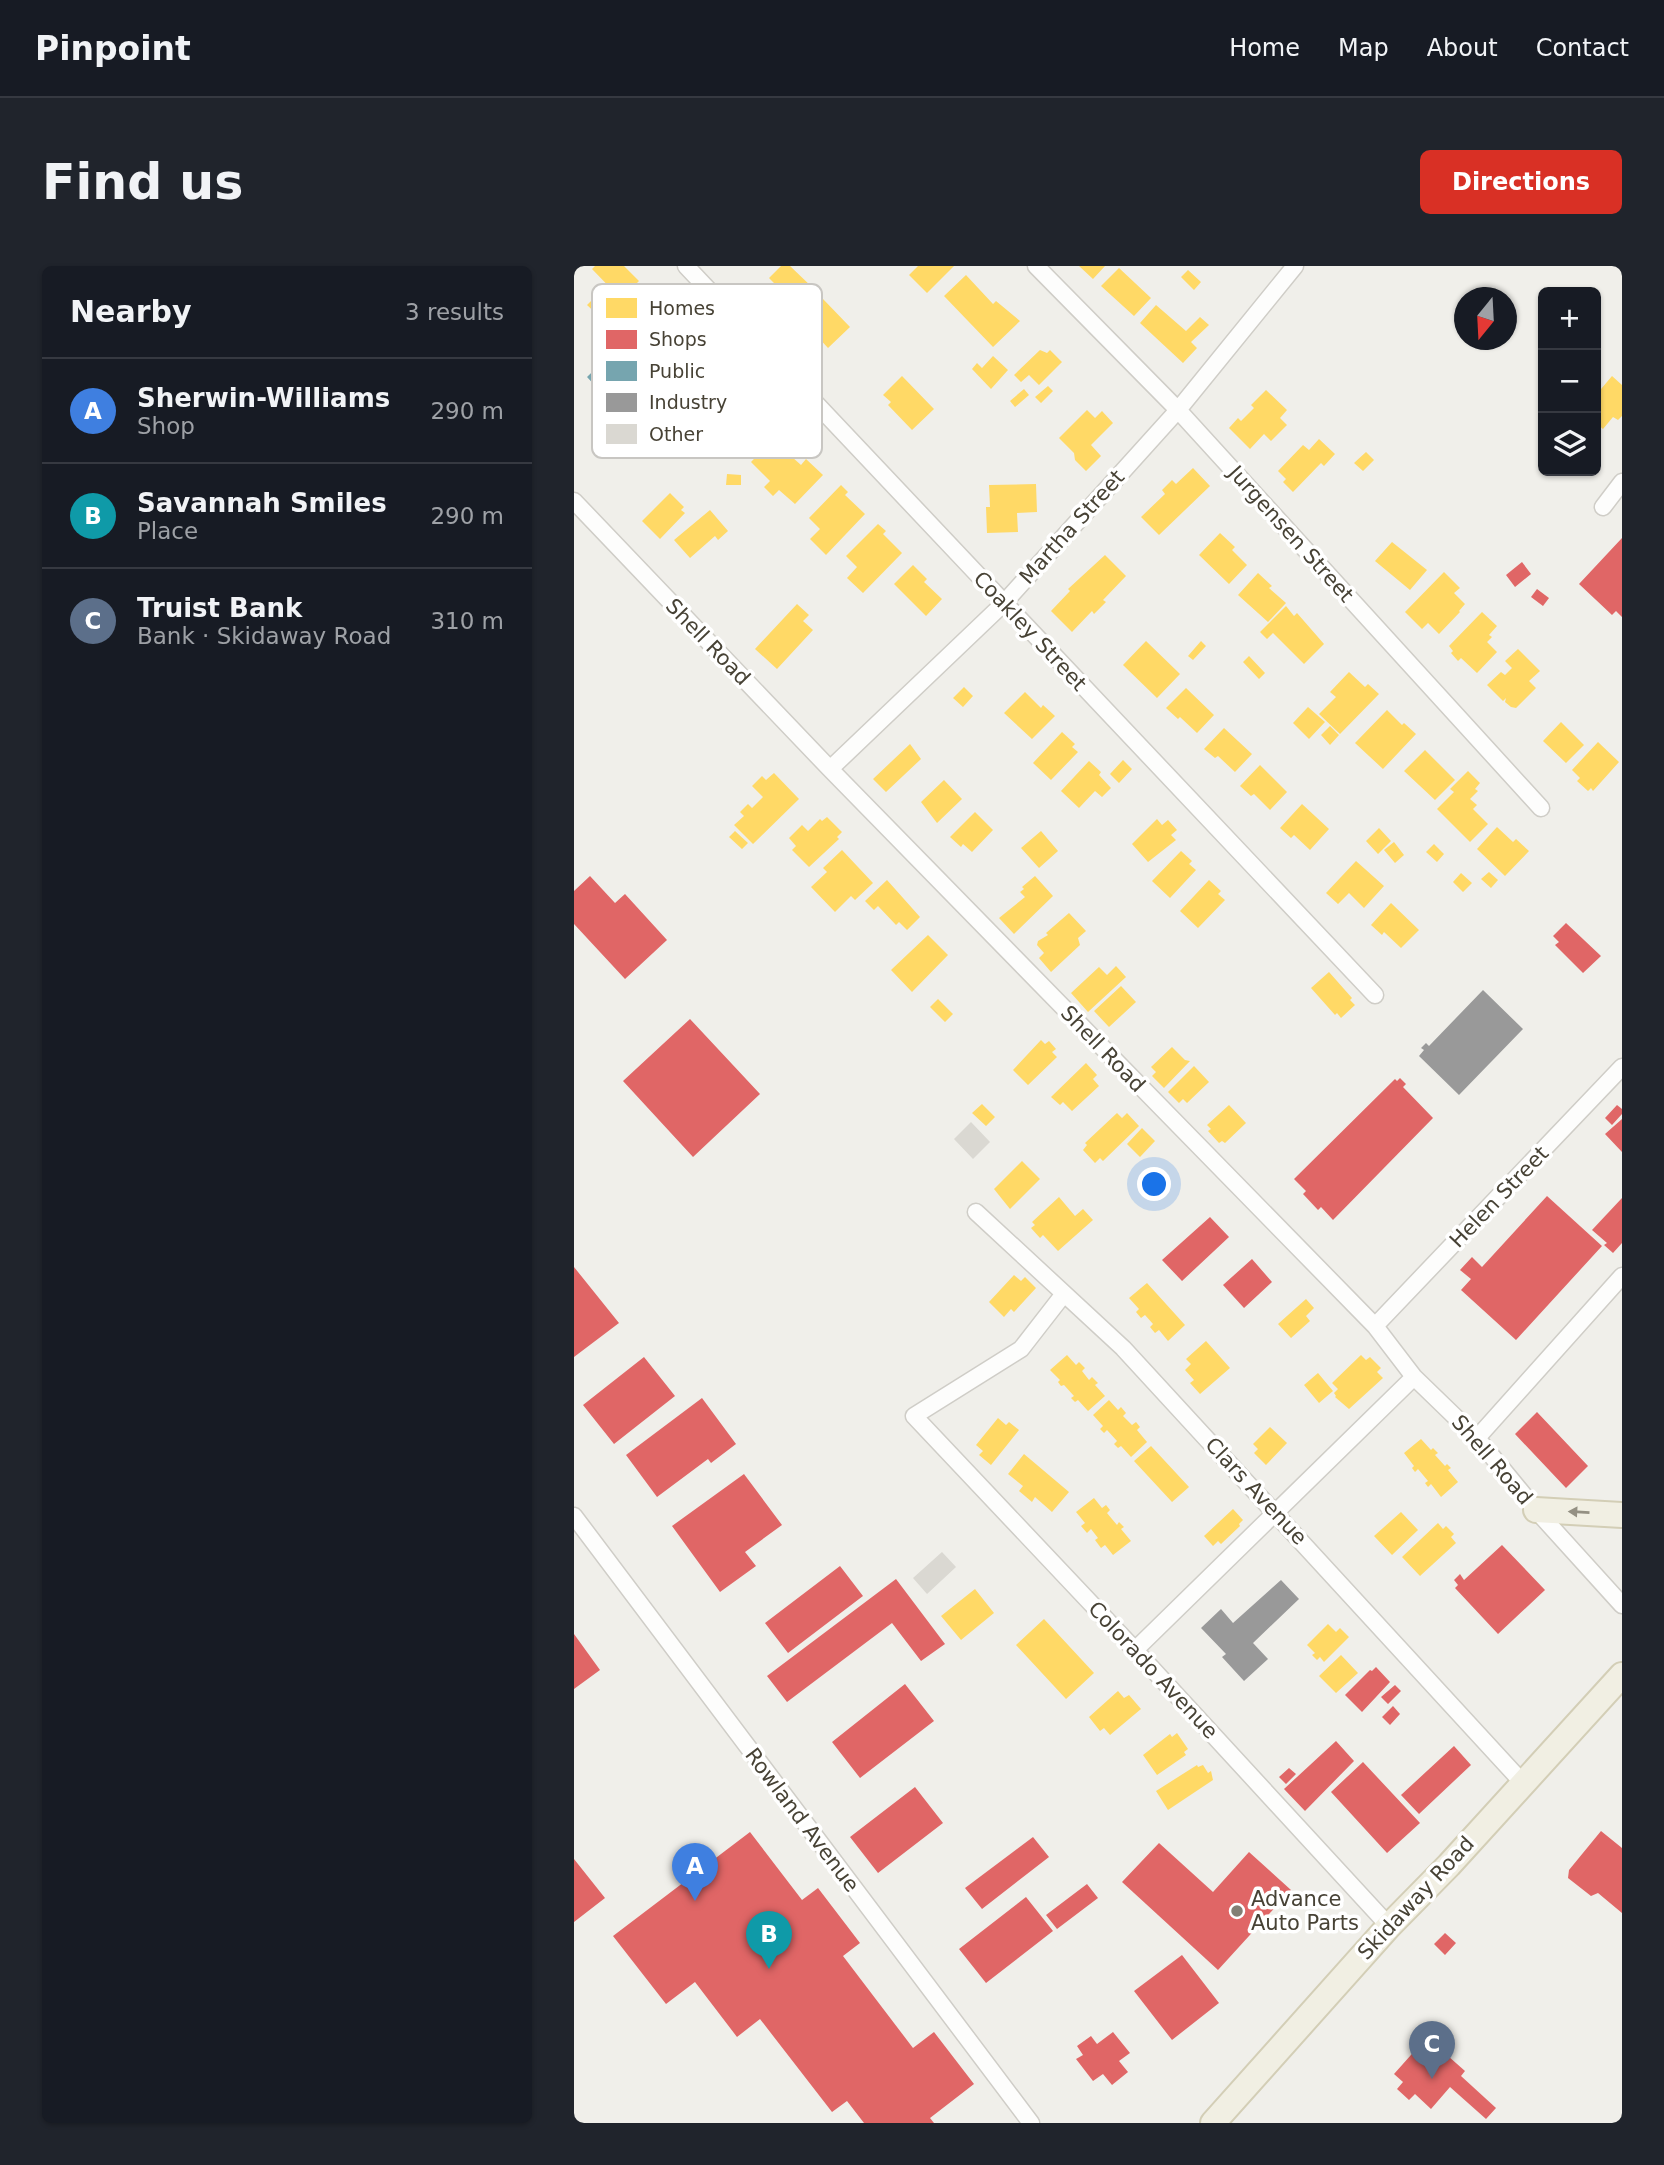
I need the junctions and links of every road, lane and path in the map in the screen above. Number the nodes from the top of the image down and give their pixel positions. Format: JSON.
{"nodes":[{"id":1,"x":686,"y":266,"type":"edge"},
{"id":2,"x":1036,"y":266,"type":"edge"},
{"id":3,"x":1295,"y":266,"type":"edge"},
{"id":4,"x":703,"y":284,"type":"edge"},
{"id":5,"x":1178,"y":410,"type":"junction"},
{"id":6,"x":822,"y":411,"type":"edge"},
{"id":7,"x":1622,"y":482,"type":"edge"},
{"id":8,"x":574,"y":501,"type":"edge"},
{"id":9,"x":1603,"y":508,"type":"dead end"},
{"id":10,"x":1003,"y":604,"type":"junction"},
{"id":11,"x":830,"y":769,"type":"junction"},
{"id":12,"x":1541,"y":807,"type":"dead end"},
{"id":13,"x":1375,"y":995,"type":"dead end"},
{"id":14,"x":1622,"y":1067,"type":"edge"},
{"id":15,"x":976,"y":1212,"type":"dead end"},
{"id":16,"x":1622,"y":1276,"type":"edge"},
{"id":17,"x":1063,"y":1294,"type":"junction"},
{"id":18,"x":1375,"y":1326,"type":"junction"},
{"id":19,"x":1414,"y":1377,"type":"junction"},
{"id":20,"x":1477,"y":1438,"type":"junction"},
{"id":21,"x":1536,"y":1510,"type":"junction"},
{"id":22,"x":1276,"y":1511,"type":"junction"},
{"id":23,"x":1622,"y":1514,"type":"edge"},
{"id":24,"x":574,"y":1516,"type":"edge"},
{"id":25,"x":580,"y":1538,"type":"edge"},
{"id":26,"x":1622,"y":1605,"type":"edge"},
{"id":27,"x":1135,"y":1650,"type":"junction"},
{"id":28,"x":1622,"y":1675,"type":"edge"},
{"id":29,"x":1522,"y":1782,"type":"junction"},
{"id":30,"x":1389,"y":1926,"type":"junction"},
{"id":31,"x":1031,"y":2123,"type":"edge"},
{"id":32,"x":1213,"y":2123,"type":"edge"}],
"edges":[{"from":1,"to":4,"type":"street","name":"Coakley Street"},
{"from":2,"to":5,"type":"street","name":"Jurgensen Street"},
{"from":3,"to":5,"type":"street","name":"Martha Street"},
{"from":5,"to":10,"type":"street","name":"Martha Street"},
{"from":5,"to":12,"type":"street","name":"Jurgensen Street"},
{"from":6,"to":10,"type":"street","name":"Coakley Street"},
{"from":7,"to":9,"type":"street"},
{"from":8,"to":11,"type":"street","name":"Shell Road"},
{"from":10,"to":11,"type":"street","name":"Martha Street"},
{"from":10,"to":13,"type":"street","name":"Coakley Street"},
{"from":11,"to":18,"type":"street","name":"Shell Road"},
{"from":14,"to":18,"type":"street","name":"Helen Street"},
{"from":15,"to":17,"type":"street","name":"Clars Avenue"},
{"from":16,"to":20,"type":"street"},
{"from":17,"to":22,"type":"street","name":"Clars Avenue"},
{"from":17,"to":27,"type":"street","name":"Colorado Avenue"},
{"from":18,"to":19,"type":"street","name":"Shell Road"},
{"from":19,"to":20,"type":"street","name":"Shell Road"},
{"from":19,"to":22,"type":"street"},
{"from":20,"to":21,"type":"street","name":"Shell Road"},
{"from":23,"to":21,"type":"main road","one_way":true},
{"from":21,"to":26,"type":"street","name":"Shell Road"},
{"from":22,"to":27,"type":"street"},
{"from":22,"to":29,"type":"street","name":"Clars Avenue"},
{"from":24,"to":25,"type":"street","name":"Rowland Avenue"},
{"from":25,"to":31,"type":"street","name":"Rowland Avenue"},
{"from":27,"to":30,"type":"street","name":"Colorado Avenue"},
{"from":28,"to":29,"type":"main road","name":"Skidaway Road"},
{"from":29,"to":30,"type":"main road","name":"Skidaway Road"},
{"from":30,"to":32,"type":"main road","name":"Skidaway Road"}]}
